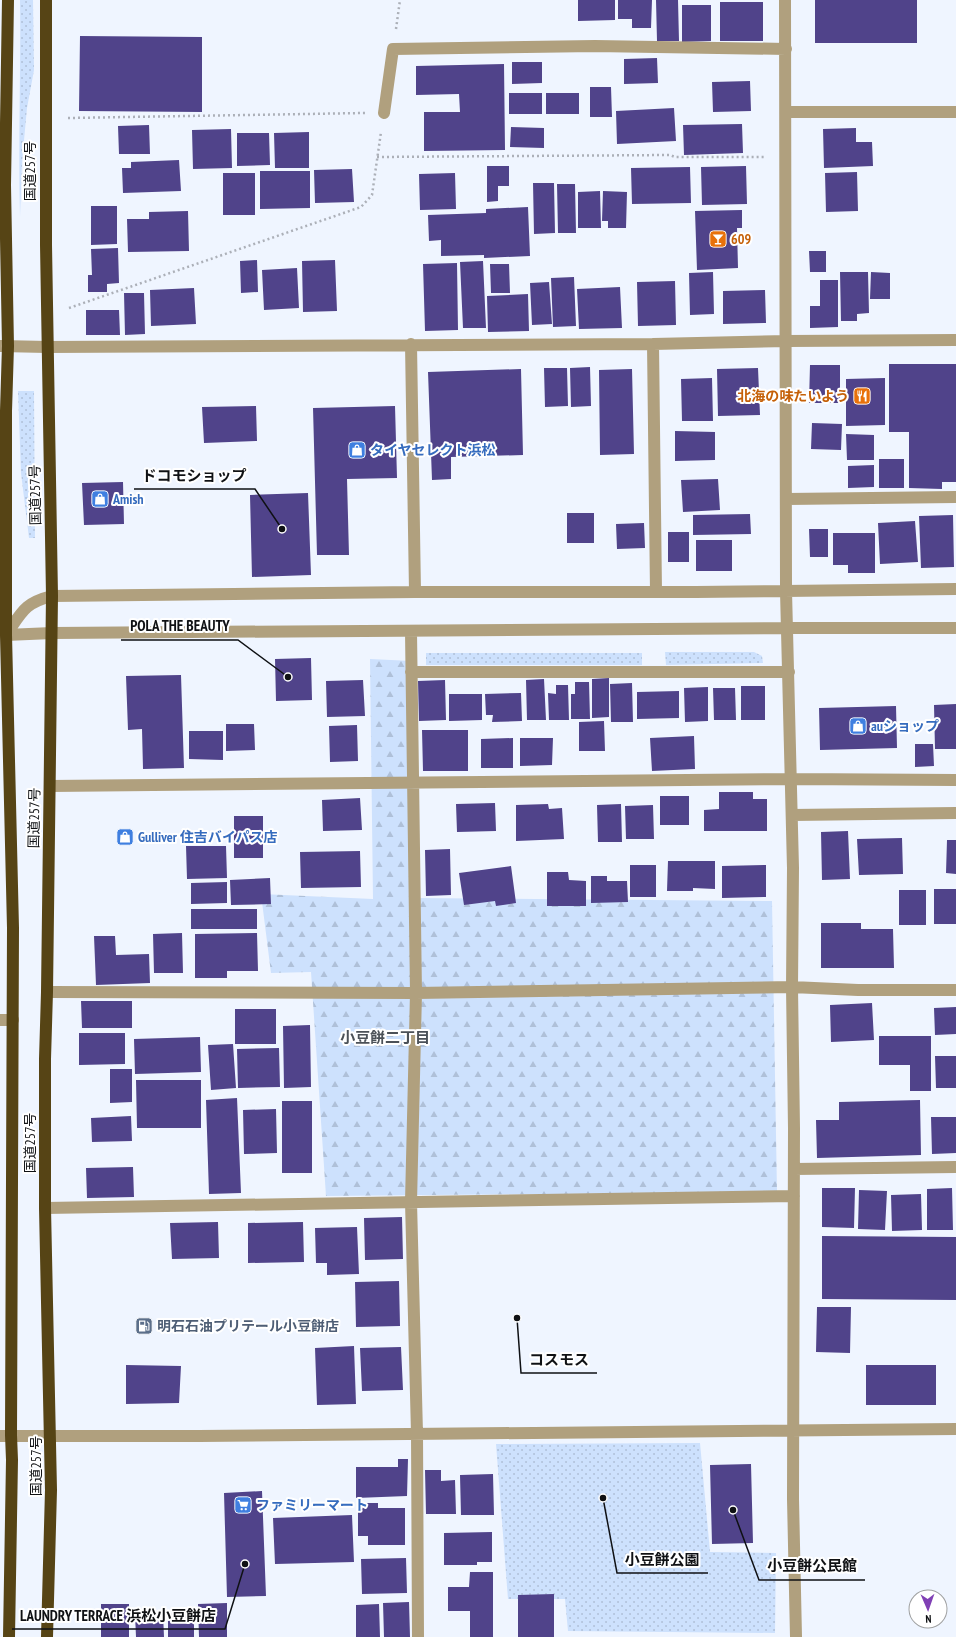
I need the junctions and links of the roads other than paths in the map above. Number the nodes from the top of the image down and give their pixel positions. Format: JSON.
{"nodes":[{"id":1,"x":8,"y":0,"type":"edge"},
{"id":2,"x":46,"y":0,"type":"edge"},
{"id":3,"x":785,"y":0,"type":"edge"},
{"id":4,"x":786,"y":49,"type":"junction"},
{"id":5,"x":384,"y":112,"type":"road end"},
{"id":6,"x":786,"y":112,"type":"junction"},
{"id":7,"x":956,"y":112,"type":"edge"},
{"id":8,"x":3,"y":185,"type":"edge"},
{"id":9,"x":956,"y":340,"type":"edge"},
{"id":10,"x":787,"y":341,"type":"junction"},
{"id":11,"x":410,"y":344,"type":"junction"},
{"id":12,"x":653,"y":344,"type":"junction"},
{"id":13,"x":4,"y":346,"type":"edge"},
{"id":14,"x":47,"y":347,"type":"junction"},
{"id":15,"x":956,"y":497,"type":"edge"},
{"id":16,"x":787,"y":499,"type":"junction"},
{"id":17,"x":3,"y":504,"type":"edge"},
{"id":18,"x":3,"y":521,"type":"edge"},
{"id":19,"x":956,"y":589,"type":"edge"},
{"id":20,"x":786,"y":591,"type":"junction"},
{"id":21,"x":415,"y":592,"type":"junction"},
{"id":22,"x":656,"y":592,"type":"junction"},
{"id":23,"x":52,"y":596,"type":"junction"},
{"id":24,"x":788,"y":628,"type":"junction"},
{"id":25,"x":956,"y":628,"type":"edge"},
{"id":26,"x":411,"y":632,"type":"junction"},
{"id":27,"x":52,"y":633,"type":"junction"},
{"id":28,"x":6,"y":635,"type":"junction"},
{"id":29,"x":411,"y":672,"type":"junction"},
{"id":30,"x":789,"y":672,"type":"junction"},
{"id":31,"x":5,"y":773,"type":"edge"},
{"id":32,"x":791,"y":779,"type":"junction"},
{"id":33,"x":956,"y":780,"type":"edge"},
{"id":34,"x":413,"y":783,"type":"junction"},
{"id":35,"x":50,"y":786,"type":"junction"},
{"id":36,"x":956,"y":813,"type":"edge"},
{"id":37,"x":792,"y":815,"type":"junction"},
{"id":38,"x":792,"y":987,"type":"junction"},
{"id":39,"x":956,"y":990,"type":"edge"},
{"id":40,"x":47,"y":992,"type":"junction"},
{"id":41,"x":416,"y":993,"type":"junction"},
{"id":42,"x":0,"y":1020,"type":"edge"},
{"id":43,"x":13,"y":1020,"type":"junction"},
{"id":44,"x":956,"y":1167,"type":"edge"},
{"id":45,"x":794,"y":1169,"type":"junction"},
{"id":46,"x":794,"y":1196,"type":"junction"},
{"id":47,"x":411,"y":1202,"type":"junction"},
{"id":48,"x":46,"y":1208,"type":"junction"},
{"id":49,"x":956,"y":1429,"type":"edge"},
{"id":50,"x":793,"y":1430,"type":"junction"},
{"id":51,"x":417,"y":1433,"type":"junction"},
{"id":52,"x":5,"y":1436,"type":"edge"},
{"id":53,"x":51,"y":1436,"type":"junction"},
{"id":54,"x":8,"y":1637,"type":"edge"},
{"id":55,"x":47,"y":1637,"type":"edge"},
{"id":56,"x":418,"y":1637,"type":"edge"},
{"id":57,"x":796,"y":1637,"type":"edge"}],
"edges":[{"from":1,"to":8,"type":"highway","name":"国道257号"},
{"from":2,"to":14,"type":"highway","name":"国道257号"},
{"from":3,"to":4,"type":"street"},
{"from":4,"to":5,"type":"street"},
{"from":4,"to":6,"type":"street"},
{"from":6,"to":7,"type":"street"},
{"from":6,"to":10,"type":"street"},
{"from":8,"to":13,"type":"highway","name":"国道257号"},
{"from":9,"to":10,"type":"street"},
{"from":10,"to":12,"type":"street"},
{"from":10,"to":16,"type":"street"},
{"from":11,"to":12,"type":"street"},
{"from":11,"to":14,"type":"street"},
{"from":11,"to":21,"type":"street"},
{"from":12,"to":22,"type":"street"},
{"from":13,"to":14,"type":"street"},
{"from":13,"to":17,"type":"highway","name":"国道257号"},
{"from":14,"to":23,"type":"highway","name":"国道257号"},
{"from":15,"to":16,"type":"street"},
{"from":16,"to":20,"type":"street"},
{"from":17,"to":18,"type":"highway","name":"国道257号"},
{"from":18,"to":28,"type":"highway","name":"国道257号"},
{"from":19,"to":20,"type":"street"},
{"from":20,"to":22,"type":"street"},
{"from":20,"to":24,"type":"street"},
{"from":21,"to":22,"type":"street"},
{"from":21,"to":23,"type":"street"},
{"from":23,"to":27,"type":"highway","name":"国道257号"},
{"from":23,"to":28,"type":"street"},
{"from":24,"to":25,"type":"street"},
{"from":24,"to":26,"type":"street"},
{"from":24,"to":30,"type":"street"},
{"from":26,"to":27,"type":"street"},
{"from":26,"to":29,"type":"street"},
{"from":27,"to":28,"type":"street"},
{"from":27,"to":35,"type":"highway","name":"国道257号"},
{"from":28,"to":31,"type":"highway","name":"国道257号"},
{"from":29,"to":30,"type":"street"},
{"from":29,"to":34,"type":"street"},
{"from":30,"to":32,"type":"street"},
{"from":31,"to":43,"type":"highway","name":"国道257号"},
{"from":32,"to":33,"type":"street"},
{"from":32,"to":34,"type":"street"},
{"from":32,"to":37,"type":"street"},
{"from":34,"to":35,"type":"street"},
{"from":34,"to":41,"type":"street"},
{"from":35,"to":40,"type":"highway","name":"国道257号"},
{"from":36,"to":37,"type":"street"},
{"from":37,"to":38,"type":"street"},
{"from":38,"to":39,"type":"street"},
{"from":38,"to":41,"type":"street"},
{"from":38,"to":45,"type":"street"},
{"from":40,"to":41,"type":"street"},
{"from":40,"to":48,"type":"highway","name":"国道257号"},
{"from":41,"to":47,"type":"street"},
{"from":42,"to":43,"type":"street"},
{"from":43,"to":52,"type":"highway","name":"国道257号"},
{"from":44,"to":45,"type":"street"},
{"from":45,"to":46,"type":"street"},
{"from":46,"to":47,"type":"street"},
{"from":46,"to":50,"type":"street"},
{"from":47,"to":48,"type":"street"},
{"from":47,"to":51,"type":"street"},
{"from":48,"to":53,"type":"highway","name":"国道257号"},
{"from":49,"to":50,"type":"street"},
{"from":50,"to":51,"type":"street"},
{"from":50,"to":57,"type":"street"},
{"from":51,"to":53,"type":"street"},
{"from":51,"to":56,"type":"street"},
{"from":52,"to":53,"type":"street"},
{"from":52,"to":54,"type":"highway","name":"国道257号"},
{"from":53,"to":55,"type":"highway","name":"国道257号"}]}
